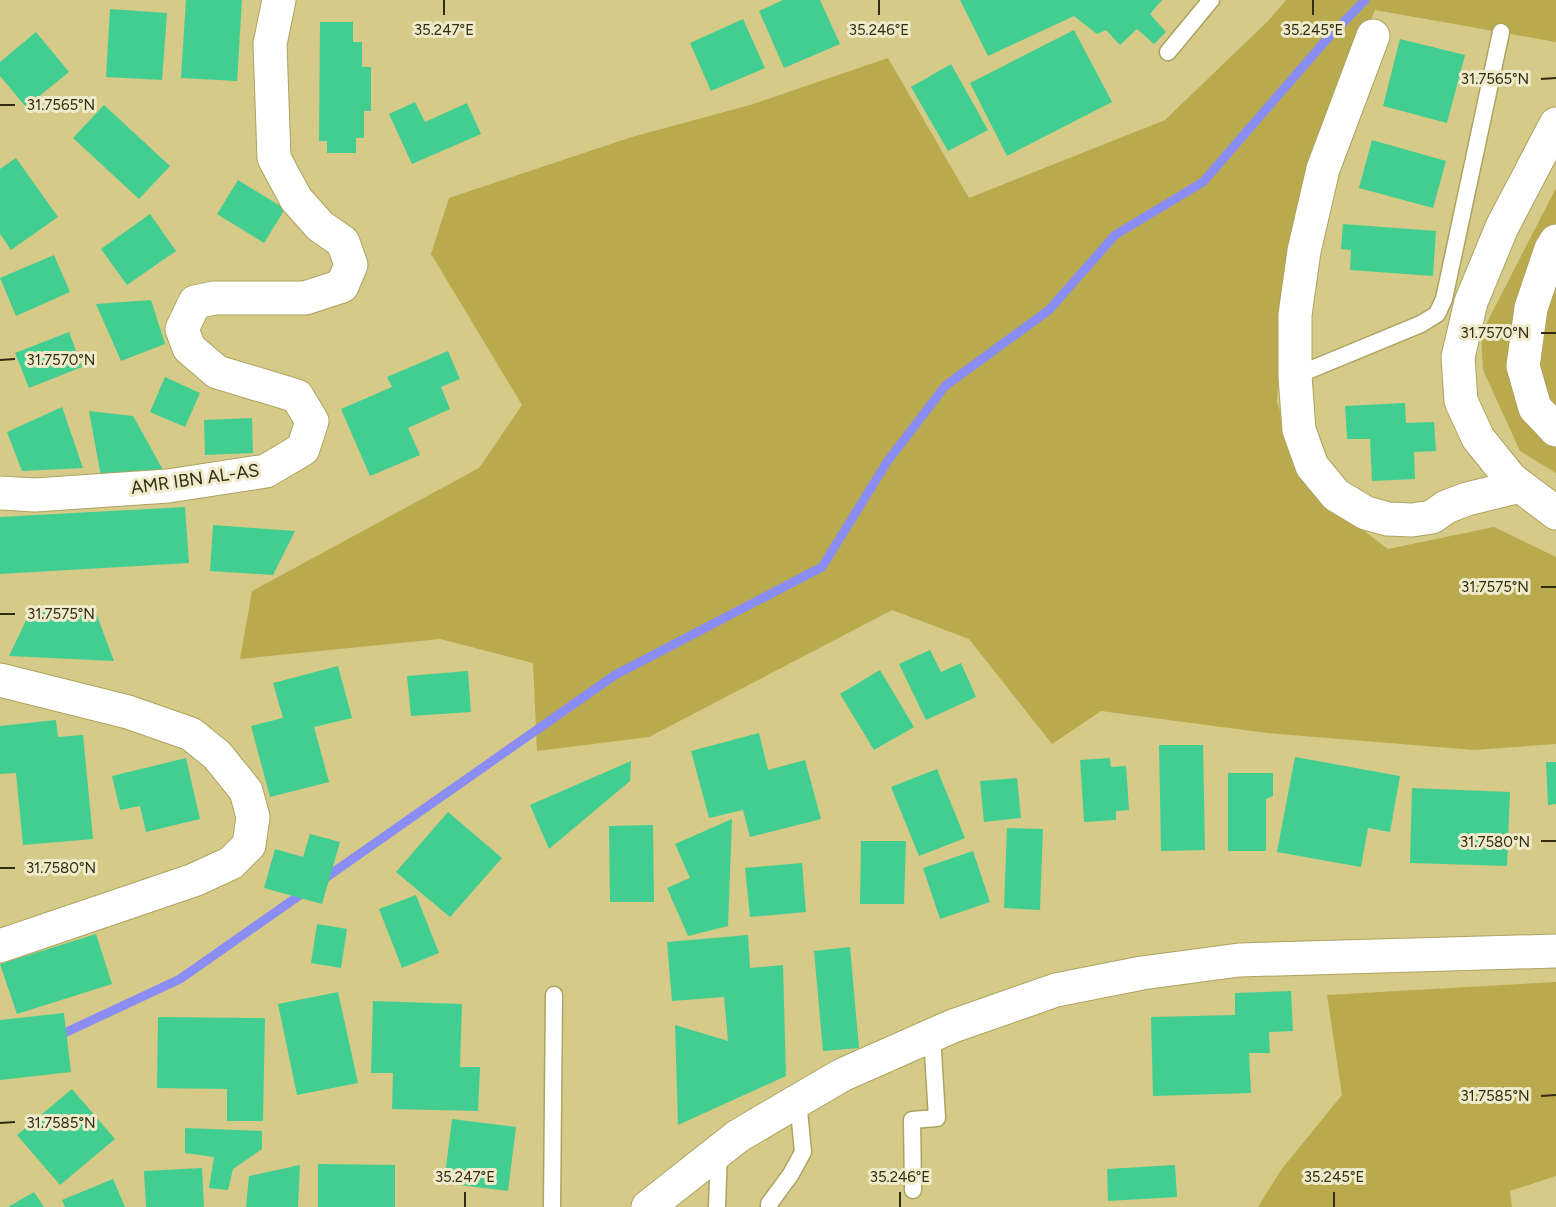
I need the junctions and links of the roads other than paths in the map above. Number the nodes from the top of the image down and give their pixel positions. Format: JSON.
{"nodes":[{"id":1,"x":279,"y":0,"type":"edge"},
{"id":2,"x":1211,"y":0,"type":"edge"},
{"id":3,"x":1501,"y":33,"type":"dead end"},
{"id":4,"x":1373,"y":36,"type":"dead end"},
{"id":5,"x":1168,"y":51,"type":"dead end"},
{"id":6,"x":1556,"y":124,"type":"edge"},
{"id":7,"x":1556,"y":241,"type":"edge"},
{"id":8,"x":1295,"y":376,"type":"junction"},
{"id":9,"x":1556,"y":430,"type":"edge"},
{"id":10,"x":1520,"y":486,"type":"junction"},
{"id":11,"x":0,"y":493,"type":"edge"},
{"id":12,"x":1556,"y":513,"type":"edge"},
{"id":13,"x":0,"y":680,"type":"edge"},
{"id":14,"x":0,"y":946,"type":"edge"},
{"id":15,"x":1556,"y":951,"type":"edge"},
{"id":16,"x":554,"y":995,"type":"dead end"},
{"id":17,"x":932,"y":1035,"type":"junction"},
{"id":18,"x":798,"y":1100,"type":"junction"},
{"id":19,"x":719,"y":1150,"type":"junction"},
{"id":20,"x":913,"y":1190,"type":"dead end"},
{"id":21,"x":552,"y":1207,"type":"edge"},
{"id":22,"x":648,"y":1207,"type":"edge"},
{"id":23,"x":717,"y":1207,"type":"edge"},
{"id":24,"x":769,"y":1207,"type":"edge"}],
"edges":[{"from":1,"to":11,"type":"street","name":"AMR IBN AL-AS"},
{"from":2,"to":5,"type":"lane"},
{"from":3,"to":8,"type":"lane"},
{"from":4,"to":8,"type":"street"},
{"from":6,"to":10,"type":"street"},
{"from":7,"to":9,"type":"street"},
{"from":8,"to":10,"type":"street"},
{"from":10,"to":12,"type":"street"},
{"from":13,"to":14,"type":"street"},
{"from":15,"to":17,"type":"street"},
{"from":16,"to":21,"type":"lane"},
{"from":17,"to":18,"type":"street"},
{"from":17,"to":20,"type":"lane"},
{"from":18,"to":19,"type":"street"},
{"from":18,"to":24,"type":"lane"},
{"from":19,"to":22,"type":"street"},
{"from":19,"to":23,"type":"lane"}]}
